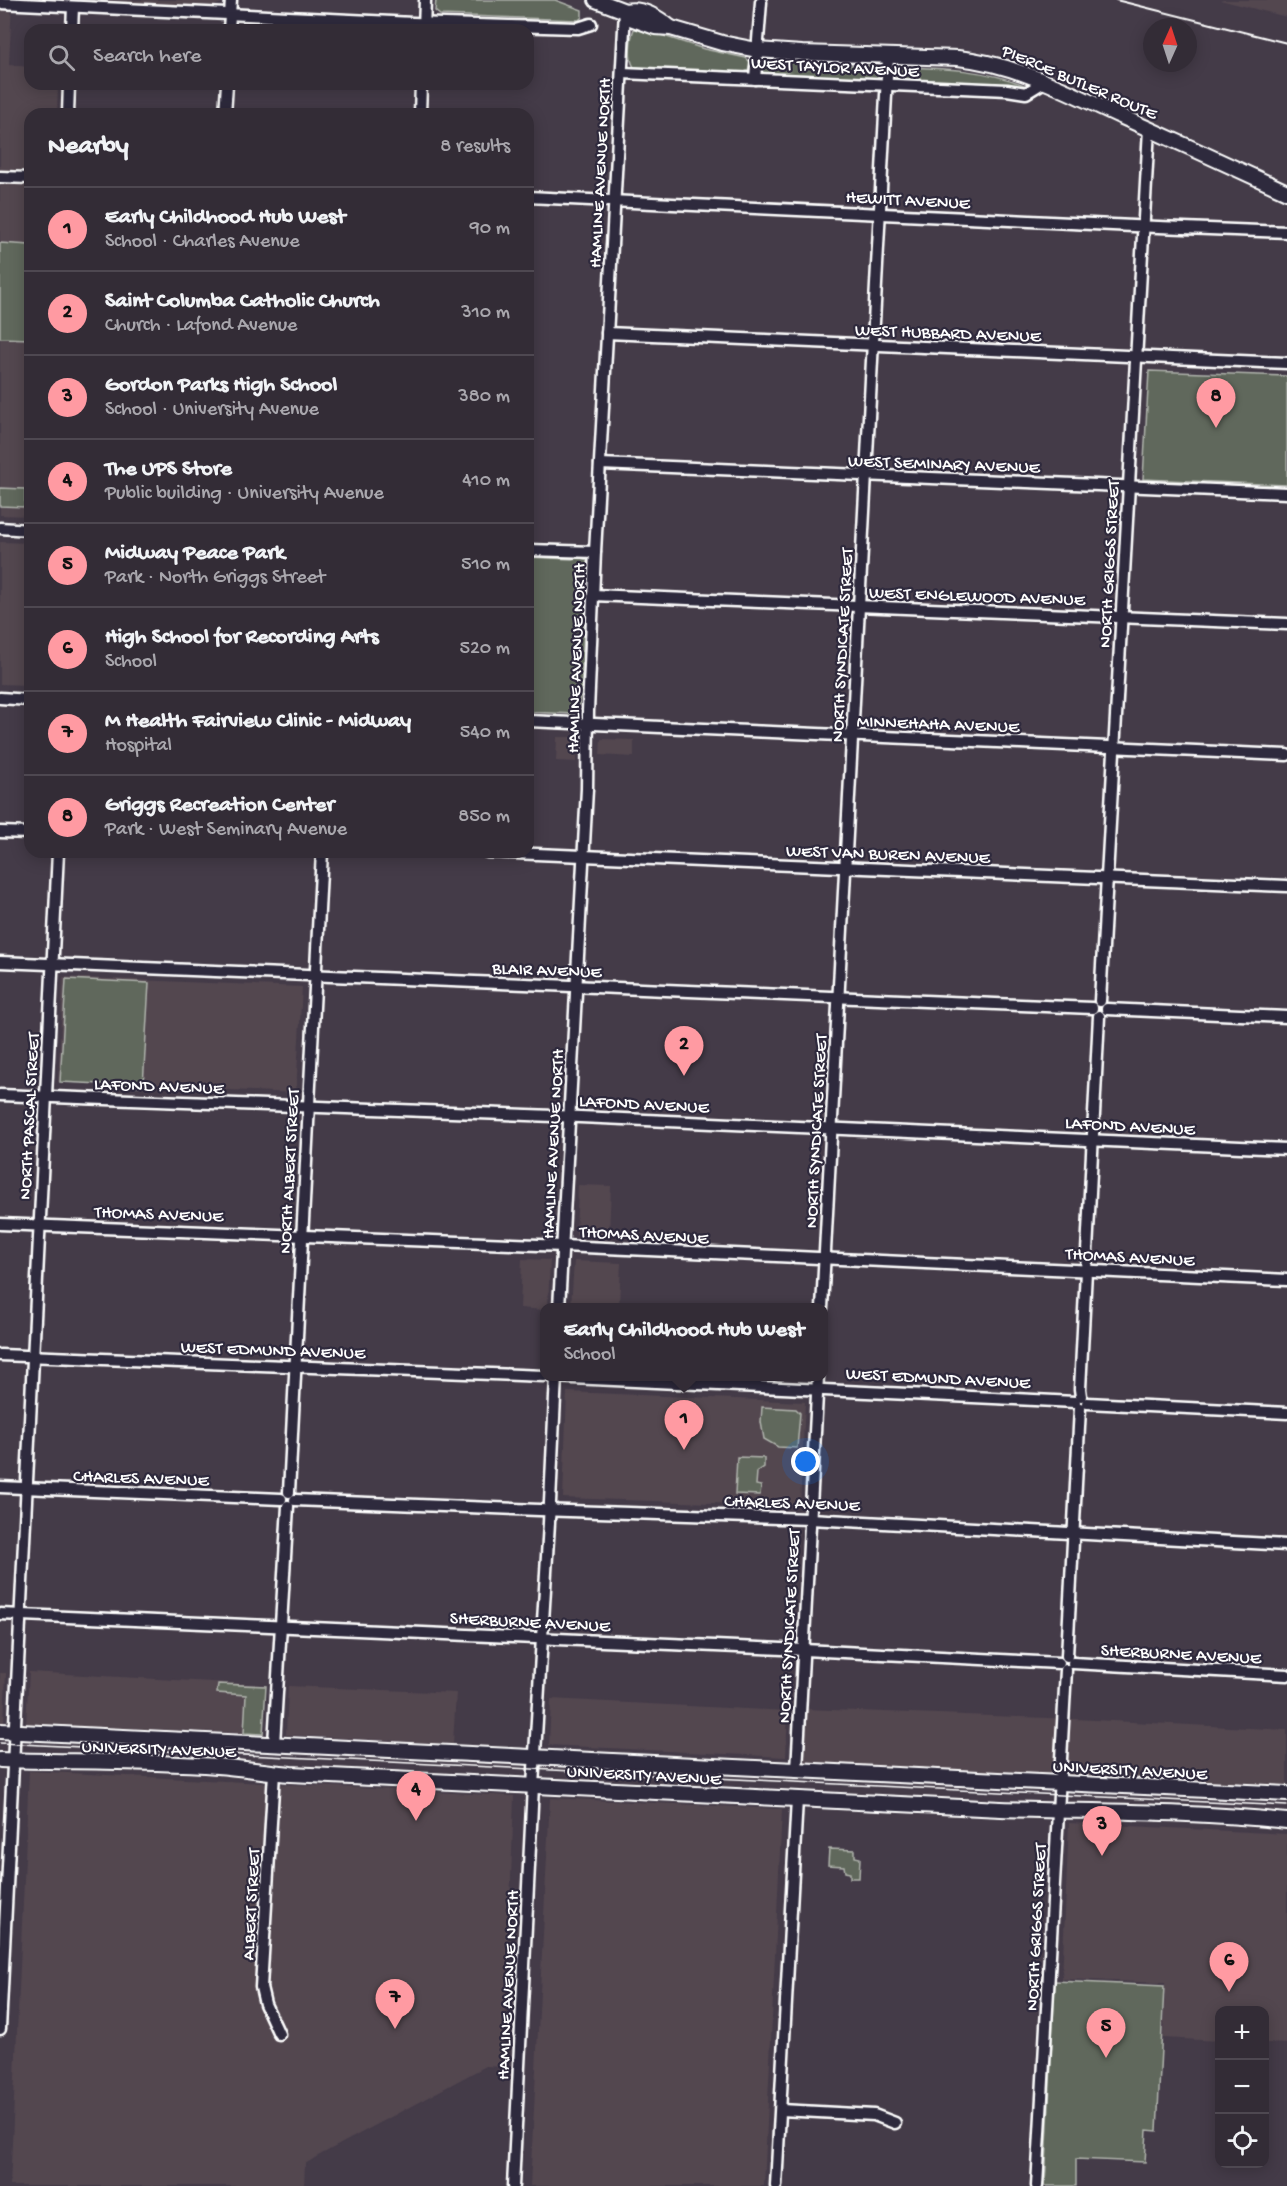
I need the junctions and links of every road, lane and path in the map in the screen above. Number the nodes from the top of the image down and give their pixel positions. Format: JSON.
{"nodes":[{"id":1,"x":231,"y":0,"type":"edge"},
{"id":2,"x":425,"y":0,"type":"edge"},
{"id":3,"x":596,"y":0,"type":"edge"},
{"id":4,"x":761,"y":2,"type":"dead end"},
{"id":5,"x":0,"y":3,"type":"edge"},
{"id":6,"x":73,"y":7,"type":"junction"},
{"id":7,"x":625,"y":11,"type":"junction"},
{"id":8,"x":230,"y":15,"type":"junction"},
{"id":9,"x":72,"y":24,"type":"edge"},
{"id":10,"x":230,"y":24,"type":"edge"},
{"id":11,"x":376,"y":24,"type":"edge"},
{"id":12,"x":424,"y":24,"type":"edge"},
{"id":13,"x":591,"y":24,"type":"dead end"},
{"id":14,"x":534,"y":28,"type":"edge"},
{"id":15,"x":757,"y":50,"type":"junction"},
{"id":16,"x":888,"y":57,"type":"junction"},
{"id":17,"x":622,"y":73,"type":"junction"},
{"id":18,"x":755,"y":79,"type":"junction"},
{"id":19,"x":1044,"y":82,"type":"junction"},
{"id":20,"x":886,"y":85,"type":"junction"},
{"id":21,"x":69,"y":90,"type":"edge"},
{"id":22,"x":227,"y":90,"type":"edge"},
{"id":23,"x":421,"y":90,"type":"edge"},
{"id":24,"x":68,"y":108,"type":"edge"},
{"id":25,"x":225,"y":108,"type":"edge"},
{"id":26,"x":420,"y":108,"type":"edge"},
{"id":27,"x":1149,"y":129,"type":"junction"},
{"id":28,"x":0,"y":177,"type":"edge"},
{"id":29,"x":24,"y":178,"type":"edge"},
{"id":30,"x":1287,"y":192,"type":"edge"},
{"id":31,"x":534,"y":198,"type":"edge"},
{"id":32,"x":614,"y":201,"type":"junction"},
{"id":33,"x":880,"y":215,"type":"junction"},
{"id":34,"x":1143,"y":227,"type":"junction"},
{"id":35,"x":1287,"y":232,"type":"edge"},
{"id":36,"x":607,"y":333,"type":"junction"},
{"id":37,"x":873,"y":345,"type":"junction"},
{"id":38,"x":1136,"y":356,"type":"junction"},
{"id":39,"x":1287,"y":363,"type":"edge"},
{"id":40,"x":600,"y":464,"type":"junction"},
{"id":41,"x":866,"y":476,"type":"junction"},
{"id":42,"x":1129,"y":487,"type":"junction"},
{"id":43,"x":1287,"y":493,"type":"edge"},
{"id":44,"x":0,"y":528,"type":"edge"},
{"id":45,"x":24,"y":530,"type":"edge"},
{"id":46,"x":534,"y":550,"type":"edge"},
{"id":47,"x":595,"y":552,"type":"junction"},
{"id":48,"x":593,"y":595,"type":"junction"},
{"id":49,"x":859,"y":606,"type":"junction"},
{"id":50,"x":1122,"y":617,"type":"junction"},
{"id":51,"x":1287,"y":624,"type":"edge"},
{"id":52,"x":0,"y":698,"type":"edge"},
{"id":53,"x":24,"y":700,"type":"edge"},
{"id":54,"x":534,"y":721,"type":"edge"},
{"id":55,"x":588,"y":724,"type":"junction"},
{"id":56,"x":852,"y":736,"type":"junction"},
{"id":57,"x":1114,"y":747,"type":"junction"},
{"id":58,"x":1287,"y":755,"type":"edge"},
{"id":59,"x":0,"y":832,"type":"edge"},
{"id":60,"x":24,"y":833,"type":"edge"},
{"id":61,"x":534,"y":854,"type":"edge"},
{"id":62,"x":583,"y":856,"type":"junction"},
{"id":63,"x":58,"y":858,"type":"edge"},
{"id":64,"x":322,"y":858,"type":"edge"},
{"id":65,"x":846,"y":868,"type":"junction"},
{"id":66,"x":1107,"y":878,"type":"junction"},
{"id":67,"x":1287,"y":886,"type":"edge"},
{"id":68,"x":0,"y":962,"type":"edge"},
{"id":69,"x":52,"y":965,"type":"junction"},
{"id":70,"x":315,"y":976,"type":"junction"},
{"id":71,"x":577,"y":986,"type":"junction"},
{"id":72,"x":838,"y":998,"type":"junction"},
{"id":73,"x":1100,"y":1009,"type":"junction"},
{"id":74,"x":1287,"y":1017,"type":"edge"},
{"id":75,"x":0,"y":1095,"type":"edge"},
{"id":76,"x":45,"y":1096,"type":"junction"},
{"id":77,"x":309,"y":1107,"type":"junction"},
{"id":78,"x":570,"y":1116,"type":"junction"},
{"id":79,"x":831,"y":1128,"type":"junction"},
{"id":80,"x":1094,"y":1140,"type":"junction"},
{"id":81,"x":1287,"y":1149,"type":"edge"},
{"id":82,"x":0,"y":1224,"type":"edge"},
{"id":83,"x":39,"y":1225,"type":"junction"},
{"id":84,"x":301,"y":1236,"type":"junction"},
{"id":85,"x":563,"y":1246,"type":"junction"},
{"id":86,"x":824,"y":1259,"type":"junction"},
{"id":87,"x":1086,"y":1270,"type":"junction"},
{"id":88,"x":1287,"y":1280,"type":"edge"},
{"id":89,"x":559,"y":1303,"type":"edge"},
{"id":90,"x":822,"y":1303,"type":"edge"},
{"id":91,"x":0,"y":1355,"type":"edge"},
{"id":92,"x":32,"y":1356,"type":"junction"},
{"id":93,"x":294,"y":1366,"type":"junction"},
{"id":94,"x":540,"y":1376,"type":"edge"},
{"id":95,"x":556,"y":1381,"type":"edge"},
{"id":96,"x":651,"y":1381,"type":"edge"},
{"id":97,"x":818,"y":1381,"type":"edge"},
{"id":98,"x":817,"y":1388,"type":"junction"},
{"id":99,"x":1081,"y":1402,"type":"junction"},
{"id":100,"x":1287,"y":1413,"type":"edge"},
{"id":101,"x":0,"y":1487,"type":"edge"},
{"id":102,"x":26,"y":1488,"type":"junction"},
{"id":103,"x":288,"y":1500,"type":"junction"},
{"id":104,"x":550,"y":1511,"type":"junction"},
{"id":105,"x":810,"y":1519,"type":"junction"},
{"id":106,"x":1074,"y":1533,"type":"junction"},
{"id":107,"x":1287,"y":1545,"type":"edge"},
{"id":108,"x":0,"y":1614,"type":"edge"},
{"id":109,"x":19,"y":1615,"type":"junction"},
{"id":110,"x":280,"y":1626,"type":"junction"},
{"id":111,"x":542,"y":1638,"type":"junction"},
{"id":112,"x":804,"y":1650,"type":"junction"},
{"id":113,"x":1066,"y":1663,"type":"junction"},
{"id":114,"x":1287,"y":1675,"type":"edge"},
{"id":115,"x":0,"y":1731,"type":"edge"},
{"id":116,"x":14,"y":1732,"type":"junction"},
{"id":117,"x":274,"y":1744,"type":"junction"},
{"id":118,"x":535,"y":1757,"type":"junction"},
{"id":119,"x":0,"y":1760,"type":"edge"},
{"id":120,"x":15,"y":1760,"type":"junction"},
{"id":121,"x":797,"y":1770,"type":"junction"},
{"id":122,"x":274,"y":1773,"type":"junction"},
{"id":123,"x":1060,"y":1783,"type":"junction"},
{"id":124,"x":533,"y":1786,"type":"junction"},
{"id":125,"x":1287,"y":1794,"type":"edge"},
{"id":126,"x":797,"y":1799,"type":"junction"},
{"id":127,"x":1059,"y":1811,"type":"junction"},
{"id":128,"x":1287,"y":1821,"type":"edge"},
{"id":129,"x":0,"y":2029,"type":"edge"},
{"id":130,"x":279,"y":2034,"type":"dead end"},
{"id":131,"x":781,"y":2110,"type":"junction"},
{"id":132,"x":895,"y":2122,"type":"dead end"},
{"id":133,"x":513,"y":2186,"type":"edge"},
{"id":134,"x":776,"y":2186,"type":"edge"},
{"id":135,"x":1037,"y":2186,"type":"edge"}],
"edges":[{"from":1,"to":8,"type":"street"},
{"from":2,"to":12,"type":"street"},
{"from":3,"to":7,"type":"main road","name":"PIERCE BUTLER ROUTE"},
{"from":4,"to":15,"type":"street"},
{"from":5,"to":6,"type":"street"},
{"from":6,"to":8,"type":"street"},
{"from":6,"to":9,"type":"street"},
{"from":7,"to":15,"type":"main road","name":"PIERCE BUTLER ROUTE"},
{"from":7,"to":17,"type":"street","name":"HAMLINE AVENUE NORTH"},
{"from":8,"to":10,"type":"street"},
{"from":8,"to":11,"type":"street"},
{"from":13,"to":14,"type":"street"},
{"from":15,"to":16,"type":"main road","name":"PIERCE BUTLER ROUTE"},
{"from":15,"to":18,"type":"street"},
{"from":16,"to":19,"type":"main road","name":"PIERCE BUTLER ROUTE"},
{"from":16,"to":20,"type":"street","name":"NORTH SYNDICATE STREET"},
{"from":17,"to":18,"type":"street","name":"WEST TAYLOR AVENUE"},
{"from":17,"to":32,"type":"street","name":"HAMLINE AVENUE NORTH"},
{"from":18,"to":20,"type":"street","name":"WEST TAYLOR AVENUE"},
{"from":19,"to":20,"type":"street","name":"WEST TAYLOR AVENUE"},
{"from":19,"to":27,"type":"main road","name":"PIERCE BUTLER ROUTE"},
{"from":20,"to":33,"type":"street","name":"NORTH SYNDICATE STREET"},
{"from":21,"to":24,"type":"street"},
{"from":22,"to":25,"type":"street"},
{"from":23,"to":26,"type":"street"},
{"from":27,"to":30,"type":"main road","name":"PIERCE BUTLER ROUTE"},
{"from":27,"to":34,"type":"street","name":"NORTH GRIGGS STREET"},
{"from":28,"to":29,"type":"street"},
{"from":31,"to":32,"type":"street","name":"HEWITT AVENUE"},
{"from":32,"to":33,"type":"street","name":"HEWITT AVENUE"},
{"from":32,"to":36,"type":"street","name":"HAMLINE AVENUE NORTH"},
{"from":33,"to":34,"type":"street","name":"HEWITT AVENUE"},
{"from":33,"to":37,"type":"street","name":"NORTH SYNDICATE STREET"},
{"from":34,"to":35,"type":"street","name":"HEWITT AVENUE"},
{"from":34,"to":38,"type":"street","name":"NORTH GRIGGS STREET"},
{"from":36,"to":37,"type":"street","name":"WEST HUBBARD AVENUE"},
{"from":36,"to":40,"type":"street","name":"HAMLINE AVENUE NORTH"},
{"from":37,"to":38,"type":"street","name":"WEST HUBBARD AVENUE"},
{"from":37,"to":41,"type":"street","name":"NORTH SYNDICATE STREET"},
{"from":38,"to":39,"type":"street","name":"WEST HUBBARD AVENUE"},
{"from":38,"to":42,"type":"street","name":"NORTH GRIGGS STREET"},
{"from":40,"to":41,"type":"street","name":"WEST SEMINARY AVENUE"},
{"from":40,"to":47,"type":"street","name":"HAMLINE AVENUE NORTH"},
{"from":41,"to":42,"type":"street","name":"WEST SEMINARY AVENUE"},
{"from":41,"to":49,"type":"street","name":"NORTH SYNDICATE STREET"},
{"from":42,"to":43,"type":"street","name":"WEST SEMINARY AVENUE"},
{"from":42,"to":50,"type":"street","name":"NORTH GRIGGS STREET"},
{"from":44,"to":45,"type":"street"},
{"from":46,"to":47,"type":"street"},
{"from":47,"to":48,"type":"street","name":"HAMLINE AVENUE NORTH"},
{"from":48,"to":49,"type":"street","name":"WEST ENGLEWOOD AVENUE"},
{"from":48,"to":55,"type":"street","name":"HAMLINE AVENUE NORTH"},
{"from":49,"to":50,"type":"street","name":"WEST ENGLEWOOD AVENUE"},
{"from":49,"to":56,"type":"street","name":"NORTH SYNDICATE STREET"},
{"from":50,"to":51,"type":"street","name":"WEST ENGLEWOOD AVENUE"},
{"from":50,"to":57,"type":"street","name":"NORTH GRIGGS STREET"},
{"from":52,"to":53,"type":"street"},
{"from":54,"to":55,"type":"street","name":"MINNEHAHA AVENUE"},
{"from":55,"to":56,"type":"street","name":"MINNEHAHA AVENUE"},
{"from":55,"to":62,"type":"street","name":"HAMLINE AVENUE NORTH"},
{"from":56,"to":57,"type":"street","name":"MINNEHAHA AVENUE"},
{"from":56,"to":65,"type":"street","name":"NORTH SYNDICATE STREET"},
{"from":57,"to":58,"type":"street","name":"MINNEHAHA AVENUE"},
{"from":57,"to":66,"type":"street","name":"NORTH GRIGGS STREET"},
{"from":59,"to":60,"type":"street"},
{"from":61,"to":62,"type":"street","name":"WEST VAN BUREN AVENUE"},
{"from":62,"to":65,"type":"street","name":"WEST VAN BUREN AVENUE"},
{"from":62,"to":71,"type":"street","name":"HAMLINE AVENUE NORTH"},
{"from":63,"to":69,"type":"street","name":"NORTH PASCAL STREET"},
{"from":64,"to":70,"type":"street","name":"NORTH ALBERT STREET"},
{"from":65,"to":66,"type":"street","name":"WEST VAN BUREN AVENUE"},
{"from":65,"to":72,"type":"street","name":"NORTH SYNDICATE STREET"},
{"from":66,"to":67,"type":"street","name":"WEST VAN BUREN AVENUE"},
{"from":66,"to":73,"type":"street","name":"NORTH GRIGGS STREET"},
{"from":68,"to":69,"type":"street","name":"BLAIR AVENUE"},
{"from":69,"to":70,"type":"street","name":"BLAIR AVENUE"},
{"from":69,"to":76,"type":"street","name":"NORTH PASCAL STREET"},
{"from":70,"to":71,"type":"street","name":"BLAIR AVENUE"},
{"from":70,"to":77,"type":"street","name":"NORTH ALBERT STREET"},
{"from":71,"to":72,"type":"street","name":"BLAIR AVENUE"},
{"from":71,"to":78,"type":"street","name":"HAMLINE AVENUE NORTH"},
{"from":72,"to":73,"type":"street","name":"BLAIR AVENUE"},
{"from":72,"to":79,"type":"street","name":"NORTH SYNDICATE STREET"},
{"from":73,"to":74,"type":"street","name":"BLAIR AVENUE"},
{"from":73,"to":80,"type":"street","name":"NORTH GRIGGS STREET"},
{"from":75,"to":76,"type":"street","name":"LAFOND AVENUE"},
{"from":76,"to":77,"type":"street","name":"LAFOND AVENUE"},
{"from":76,"to":83,"type":"street","name":"NORTH PASCAL STREET"},
{"from":77,"to":78,"type":"street","name":"LAFOND AVENUE"},
{"from":77,"to":84,"type":"street","name":"NORTH ALBERT STREET"},
{"from":78,"to":79,"type":"street","name":"LAFOND AVENUE"},
{"from":78,"to":85,"type":"street","name":"HAMLINE AVENUE NORTH"},
{"from":79,"to":80,"type":"street","name":"LAFOND AVENUE"},
{"from":79,"to":86,"type":"street","name":"NORTH SYNDICATE STREET"},
{"from":80,"to":81,"type":"street","name":"LAFOND AVENUE"},
{"from":80,"to":87,"type":"street","name":"NORTH GRIGGS STREET"},
{"from":82,"to":83,"type":"street","name":"THOMAS AVENUE"},
{"from":83,"to":84,"type":"street","name":"THOMAS AVENUE"},
{"from":83,"to":92,"type":"street","name":"NORTH PASCAL STREET"},
{"from":84,"to":85,"type":"street","name":"THOMAS AVENUE"},
{"from":84,"to":93,"type":"street","name":"NORTH ALBERT STREET"},
{"from":85,"to":86,"type":"street","name":"THOMAS AVENUE"},
{"from":85,"to":89,"type":"street","name":"HAMLINE AVENUE NORTH"},
{"from":86,"to":87,"type":"street","name":"THOMAS AVENUE"},
{"from":86,"to":90,"type":"street","name":"NORTH SYNDICATE STREET"},
{"from":87,"to":88,"type":"street","name":"THOMAS AVENUE"},
{"from":87,"to":99,"type":"street","name":"NORTH GRIGGS STREET"},
{"from":91,"to":92,"type":"street","name":"WEST EDMUND AVENUE"},
{"from":92,"to":93,"type":"street","name":"WEST EDMUND AVENUE"},
{"from":92,"to":102,"type":"street","name":"NORTH PASCAL STREET"},
{"from":93,"to":94,"type":"street","name":"WEST EDMUND AVENUE"},
{"from":93,"to":103,"type":"street","name":"NORTH ALBERT STREET"},
{"from":95,"to":104,"type":"street"},
{"from":96,"to":98,"type":"street","name":"WEST EDMUND AVENUE"},
{"from":97,"to":98,"type":"street","name":"NORTH SYNDICATE STREET"},
{"from":98,"to":99,"type":"street","name":"WEST EDMUND AVENUE"},
{"from":98,"to":105,"type":"street","name":"NORTH SYNDICATE STREET"},
{"from":99,"to":100,"type":"street","name":"WEST EDMUND AVENUE"},
{"from":99,"to":106,"type":"street","name":"NORTH GRIGGS STREET"},
{"from":101,"to":102,"type":"street","name":"CHARLES AVENUE"},
{"from":102,"to":103,"type":"street","name":"CHARLES AVENUE"},
{"from":102,"to":109,"type":"street","name":"NORTH PASCAL STREET"},
{"from":103,"to":104,"type":"street","name":"CHARLES AVENUE"},
{"from":103,"to":110,"type":"street","name":"NORTH ALBERT STREET"},
{"from":104,"to":105,"type":"street","name":"CHARLES AVENUE"},
{"from":104,"to":111,"type":"street"},
{"from":105,"to":106,"type":"street","name":"CHARLES AVENUE"},
{"from":105,"to":112,"type":"street","name":"NORTH SYNDICATE STREET"},
{"from":106,"to":107,"type":"street","name":"CHARLES AVENUE"},
{"from":106,"to":113,"type":"street","name":"NORTH GRIGGS STREET"},
{"from":108,"to":109,"type":"street","name":"SHERBURNE AVENUE"},
{"from":109,"to":110,"type":"street","name":"SHERBURNE AVENUE"},
{"from":109,"to":116,"type":"street","name":"NORTH PASCAL STREET"},
{"from":110,"to":111,"type":"street","name":"SHERBURNE AVENUE"},
{"from":110,"to":117,"type":"street","name":"NORTH ALBERT STREET"},
{"from":111,"to":112,"type":"street","name":"SHERBURNE AVENUE"},
{"from":111,"to":118,"type":"street"},
{"from":112,"to":113,"type":"street","name":"SHERBURNE AVENUE"},
{"from":112,"to":121,"type":"street","name":"NORTH SYNDICATE STREET"},
{"from":113,"to":114,"type":"street","name":"SHERBURNE AVENUE"},
{"from":113,"to":123,"type":"street","name":"NORTH GRIGGS STREET"},
{"from":115,"to":116,"type":"main road","name":"UNIVERSITY AVENUE"},
{"from":116,"to":117,"type":"main road","name":"UNIVERSITY AVENUE"},
{"from":116,"to":120,"type":"street","name":"NORTH PASCAL STREET"},
{"from":117,"to":118,"type":"main road","name":"UNIVERSITY AVENUE"},
{"from":118,"to":121,"type":"main road","name":"UNIVERSITY AVENUE"},
{"from":118,"to":124,"type":"street","name":"HAMLINE AVENUE NORTH"},
{"from":119,"to":120,"type":"main road","name":"UNIVERSITY AVENUE"},
{"from":120,"to":122,"type":"main road","name":"UNIVERSITY AVENUE"},
{"from":120,"to":129,"type":"street","name":"NORTH PASCAL STREET"},
{"from":121,"to":123,"type":"main road","name":"UNIVERSITY AVENUE"},
{"from":122,"to":124,"type":"main road","name":"UNIVERSITY AVENUE"},
{"from":122,"to":130,"type":"street","name":"ALBERT STREET"},
{"from":123,"to":125,"type":"main road","name":"UNIVERSITY AVENUE"},
{"from":123,"to":127,"type":"street","name":"NORTH GRIGGS STREET"},
{"from":124,"to":126,"type":"main road","name":"UNIVERSITY AVENUE"},
{"from":124,"to":133,"type":"street","name":"HAMLINE AVENUE NORTH"},
{"from":126,"to":127,"type":"main road","name":"UNIVERSITY AVENUE"},
{"from":126,"to":131,"type":"street"},
{"from":127,"to":128,"type":"main road","name":"UNIVERSITY AVENUE"},
{"from":127,"to":135,"type":"street","name":"NORTH GRIGGS STREET"},
{"from":131,"to":132,"type":"street"},
{"from":131,"to":134,"type":"street"}]}
